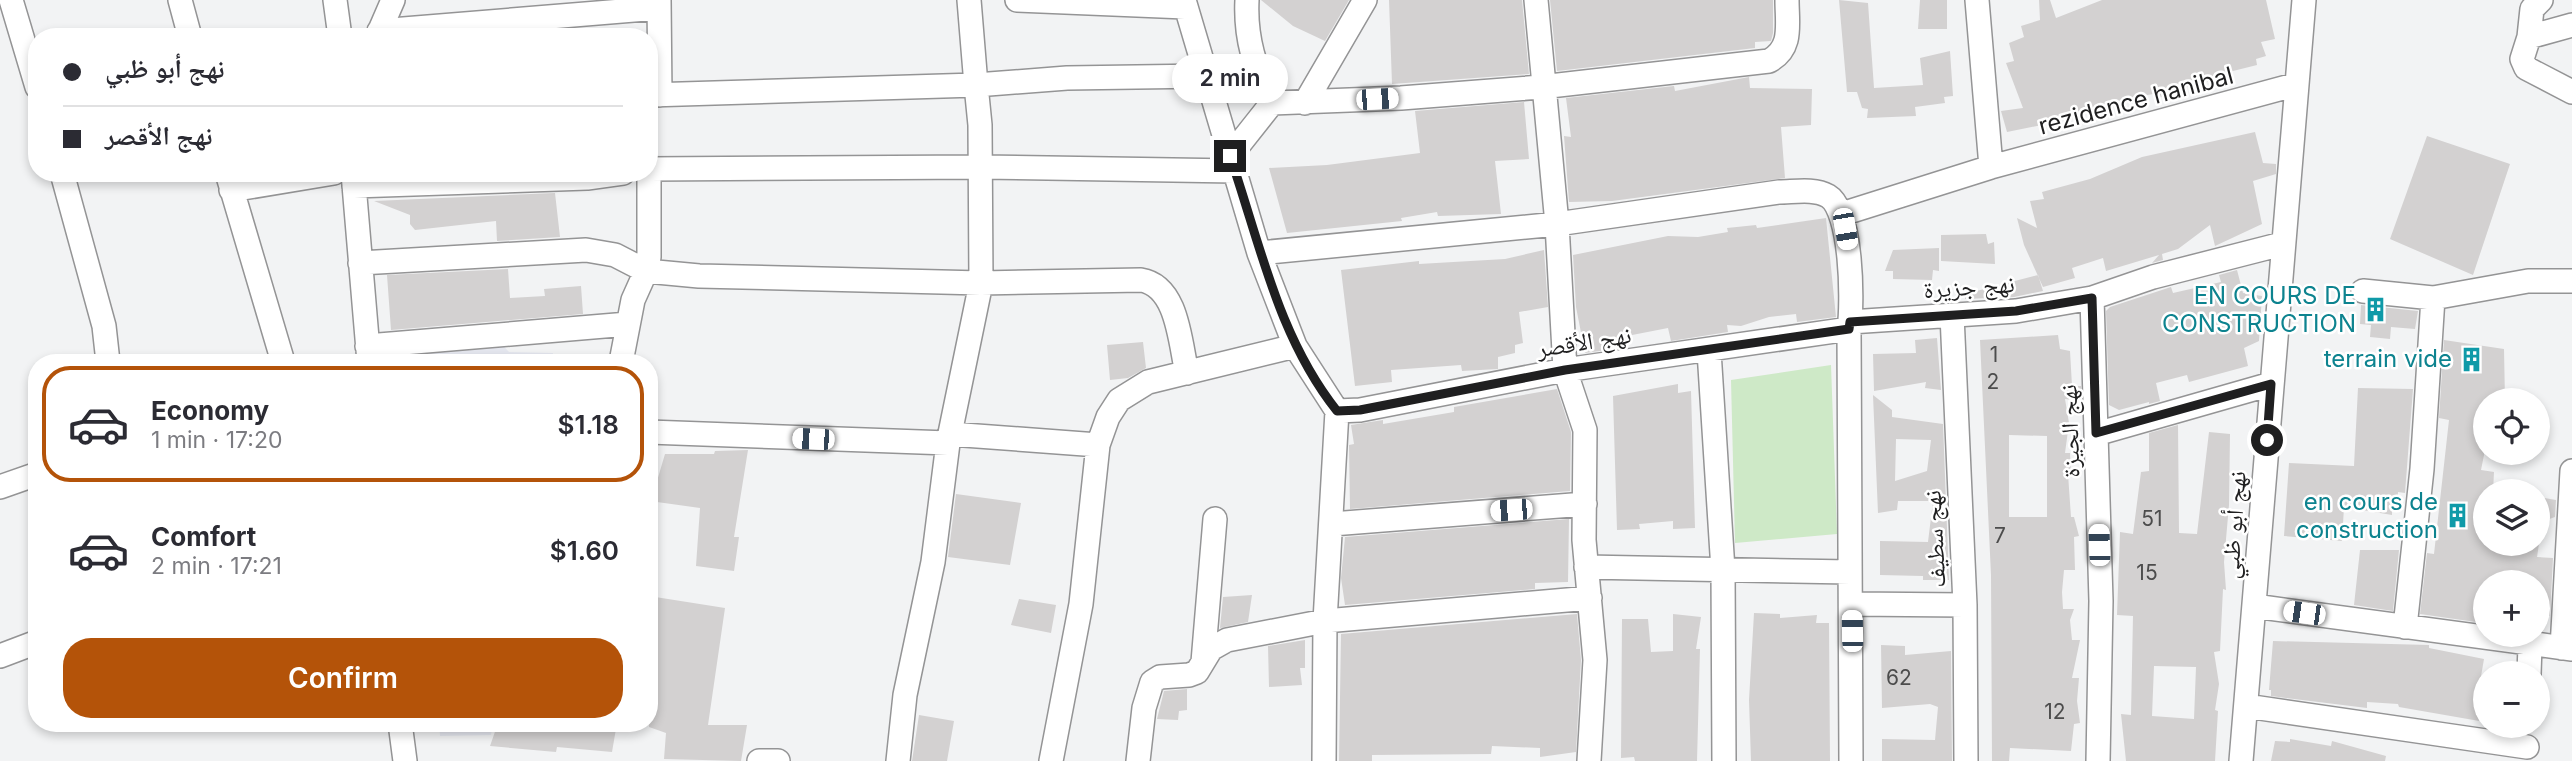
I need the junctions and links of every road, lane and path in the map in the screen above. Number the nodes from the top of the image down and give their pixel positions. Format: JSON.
{"nodes":[{"id":1,"x":11,"y":0,"type":"edge"},
{"id":2,"x":180,"y":0,"type":"edge"},
{"id":3,"x":335,"y":0,"type":"edge"},
{"id":4,"x":393,"y":0,"type":"edge"},
{"id":5,"x":969,"y":0,"type":"edge"},
{"id":6,"x":1017,"y":0,"type":"edge"},
{"id":7,"x":1247,"y":0,"type":"edge"},
{"id":8,"x":1365,"y":0,"type":"edge"},
{"id":9,"x":1535,"y":0,"type":"edge"},
{"id":10,"x":1787,"y":0,"type":"edge"},
{"id":11,"x":2304,"y":0,"type":"edge"},
{"id":12,"x":2541,"y":0,"type":"edge"},
{"id":13,"x":1984,"y":2,"type":"edge"},
{"id":14,"x":658,"y":4,"type":"edge"},
{"id":15,"x":1185,"y":4,"type":"edge"},
{"id":16,"x":2572,"y":25,"type":"edge"},
{"id":17,"x":188,"y":28,"type":"edge"},
{"id":18,"x":339,"y":28,"type":"edge"},
{"id":19,"x":381,"y":28,"type":"edge"},
{"id":20,"x":434,"y":28,"type":"edge"},
{"id":21,"x":657,"y":28,"type":"edge"},
{"id":22,"x":2529,"y":37,"type":"junction"},
{"id":23,"x":28,"y":58,"type":"edge"},
{"id":24,"x":1206,"y":76,"type":"junction"},
{"id":25,"x":975,"y":85,"type":"junction"},
{"id":26,"x":2294,"y":85,"type":"junction"},
{"id":27,"x":1541,"y":87,"type":"junction"},
{"id":28,"x":2572,"y":92,"type":"edge"},
{"id":29,"x":658,"y":95,"type":"edge"},
{"id":30,"x":1272,"y":103,"type":"junction"},
{"id":31,"x":1305,"y":103,"type":"junction"},
{"id":32,"x":1232,"y":163,"type":"junction"},
{"id":33,"x":981,"y":167,"type":"junction"},
{"id":34,"x":1991,"y":167,"type":"junction"},
{"id":35,"x":658,"y":171,"type":"edge"},
{"id":36,"x":64,"y":182,"type":"edge"},
{"id":37,"x":229,"y":182,"type":"edge"},
{"id":38,"x":354,"y":182,"type":"edge"},
{"id":39,"x":649,"y":182,"type":"edge"},
{"id":40,"x":1842,"y":214,"type":"junction"},
{"id":41,"x":1557,"y":224,"type":"junction"},
{"id":42,"x":2282,"y":244,"type":"junction"},
{"id":43,"x":1259,"y":253,"type":"junction"},
{"id":44,"x":360,"y":264,"type":"junction"},
{"id":45,"x":646,"y":271,"type":"junction"},
{"id":46,"x":2572,"y":281,"type":"edge"},
{"id":47,"x":981,"y":283,"type":"junction"},
{"id":48,"x":2363,"y":291,"type":"dead end"},
{"id":49,"x":2092,"y":298,"type":"junction"},
{"id":50,"x":2432,"y":298,"type":"junction"},
{"id":51,"x":1952,"y":315,"type":"junction"},
{"id":52,"x":628,"y":324,"type":"junction"},
{"id":53,"x":1849,"y":325,"type":"junction"},
{"id":54,"x":1295,"y":346,"type":"junction"},
{"id":55,"x":1709,"y":351,"type":"junction"},
{"id":56,"x":106,"y":354,"type":"edge"},
{"id":57,"x":281,"y":354,"type":"edge"},
{"id":58,"x":368,"y":354,"type":"edge"},
{"id":59,"x":622,"y":354,"type":"edge"},
{"id":60,"x":1565,"y":370,"type":"junction"},
{"id":61,"x":1188,"y":373,"type":"junction"},
{"id":62,"x":2271,"y":384,"type":"junction"},
{"id":63,"x":1337,"y":411,"type":"junction"},
{"id":64,"x":658,"y":432,"type":"edge"},
{"id":65,"x":2096,"y":433,"type":"junction"},
{"id":66,"x":949,"y":438,"type":"junction"},
{"id":67,"x":1098,"y":445,"type":"junction"},
{"id":68,"x":2572,"y":471,"type":"edge"},
{"id":69,"x":28,"y":477,"type":"edge"},
{"id":70,"x":0,"y":487,"type":"edge"},
{"id":71,"x":1585,"y":504,"type":"junction"},
{"id":72,"x":1215,"y":519,"type":"dead end"},
{"id":73,"x":1332,"y":524,"type":"junction"},
{"id":74,"x":1586,"y":568,"type":"junction"},
{"id":75,"x":1723,"y":570,"type":"junction"},
{"id":76,"x":1850,"y":572,"type":"junction"},
{"id":77,"x":1590,"y":598,"type":"junction"},
{"id":78,"x":1851,"y":604,"type":"junction"},
{"id":79,"x":1965,"y":605,"type":"junction"},
{"id":80,"x":2255,"y":606,"type":"junction"},
{"id":81,"x":1325,"y":621,"type":"junction"},
{"id":82,"x":2404,"y":627,"type":"junction"},
{"id":83,"x":2473,"y":637,"type":"edge"},
{"id":84,"x":28,"y":645,"type":"edge"},
{"id":85,"x":2548,"y":647,"type":"edge"},
{"id":86,"x":2567,"y":649,"type":"edge"},
{"id":87,"x":0,"y":656,"type":"edge"},
{"id":88,"x":1203,"y":665,"type":"junction"},
{"id":89,"x":2246,"y":706,"type":"junction"},
{"id":90,"x":401,"y":732,"type":"edge"},
{"id":91,"x":2527,"y":745,"type":"edge"},
{"id":92,"x":405,"y":761,"type":"edge"},
{"id":93,"x":759,"y":761,"type":"edge"},
{"id":94,"x":778,"y":761,"type":"edge"},
{"id":95,"x":898,"y":761,"type":"edge"},
{"id":96,"x":1051,"y":761,"type":"edge"},
{"id":97,"x":1138,"y":761,"type":"edge"},
{"id":98,"x":1324,"y":761,"type":"edge"},
{"id":99,"x":1588,"y":761,"type":"edge"},
{"id":100,"x":1724,"y":761,"type":"edge"},
{"id":101,"x":1852,"y":761,"type":"edge"},
{"id":102,"x":1966,"y":761,"type":"edge"},
{"id":103,"x":2098,"y":761,"type":"edge"},
{"id":104,"x":2241,"y":761,"type":"edge"}],
"edges":[{"from":1,"to":23,"type":"street"},
{"from":2,"to":17,"type":"street"},
{"from":3,"to":18,"type":"street"},
{"from":4,"to":19,"type":"street"},
{"from":5,"to":25,"type":"street"},
{"from":6,"to":15,"type":"street"},
{"from":7,"to":30,"type":"street"},
{"from":8,"to":31,"type":"street"},
{"from":9,"to":27,"type":"street"},
{"from":10,"to":27,"type":"street"},
{"from":11,"to":26,"type":"street","name":"نهج أبو ظبي"},
{"from":12,"to":22,"type":"street"},
{"from":13,"to":34,"type":"street"},
{"from":14,"to":20,"type":"street"},
{"from":14,"to":21,"type":"street"},
{"from":15,"to":24,"type":"street"},
{"from":16,"to":22,"type":"street"},
{"from":22,"to":28,"type":"street"},
{"from":24,"to":25,"type":"street"},
{"from":24,"to":32,"type":"street"},
{"from":25,"to":29,"type":"street"},
{"from":25,"to":33,"type":"street"},
{"from":26,"to":34,"type":"street","name":"rezidence hanibal"},
{"from":26,"to":42,"type":"street","name":"نهج أبو ظبي"},
{"from":27,"to":31,"type":"street"},
{"from":27,"to":41,"type":"street"},
{"from":30,"to":31,"type":"street"},
{"from":30,"to":32,"type":"street"},
{"from":32,"to":33,"type":"street"},
{"from":32,"to":43,"type":"street"},
{"from":33,"to":35,"type":"street"},
{"from":33,"to":47,"type":"street"},
{"from":34,"to":40,"type":"street","name":"rezidence hanibal"},
{"from":36,"to":56,"type":"street"},
{"from":37,"to":57,"type":"street"},
{"from":38,"to":44,"type":"street"},
{"from":39,"to":45,"type":"street"},
{"from":40,"to":41,"type":"street"},
{"from":40,"to":53,"type":"street"},
{"from":41,"to":43,"type":"street"},
{"from":41,"to":60,"type":"street"},
{"from":42,"to":49,"type":"street"},
{"from":42,"to":62,"type":"street","name":"نهج أبو ظبي"},
{"from":43,"to":54,"type":"street"},
{"from":44,"to":45,"type":"street"},
{"from":44,"to":58,"type":"street"},
{"from":45,"to":47,"type":"street"},
{"from":45,"to":52,"type":"street"},
{"from":46,"to":50,"type":"street"},
{"from":47,"to":61,"type":"street"},
{"from":47,"to":66,"type":"street"},
{"from":48,"to":50,"type":"street"},
{"from":49,"to":51,"type":"street","name":"نهج جزيرة"},
{"from":49,"to":65,"type":"street","name":"نهج الجيزة"},
{"from":50,"to":82,"type":"street"},
{"from":51,"to":53,"type":"street","name":"نهج جزيرة"},
{"from":51,"to":79,"type":"street","name":"نهج سطيف"},
{"from":52,"to":58,"type":"street"},
{"from":52,"to":59,"type":"street"},
{"from":53,"to":55,"type":"street","name":"نهج الأقصر"},
{"from":53,"to":76,"type":"street"},
{"from":54,"to":61,"type":"street"},
{"from":54,"to":63,"type":"street"},
{"from":55,"to":60,"type":"street","name":"نهج الأقصر"},
{"from":55,"to":75,"type":"street"},
{"from":60,"to":63,"type":"street","name":"نهج الأقصر"},
{"from":60,"to":71,"type":"street"},
{"from":61,"to":67,"type":"street"},
{"from":62,"to":65,"type":"street"},
{"from":62,"to":80,"type":"street","name":"نهج أبو ظبي"},
{"from":63,"to":73,"type":"street"},
{"from":64,"to":66,"type":"street"},
{"from":65,"to":103,"type":"street","name":"نهج الجيزة"},
{"from":66,"to":67,"type":"street"},
{"from":66,"to":95,"type":"street"},
{"from":67,"to":96,"type":"street"},
{"from":68,"to":86,"type":"street"},
{"from":69,"to":70,"type":"street"},
{"from":71,"to":73,"type":"street"},
{"from":71,"to":74,"type":"street"},
{"from":72,"to":88,"type":"street"},
{"from":73,"to":81,"type":"street"},
{"from":74,"to":75,"type":"street"},
{"from":74,"to":77,"type":"street"},
{"from":75,"to":76,"type":"street"},
{"from":75,"to":100,"type":"street"},
{"from":76,"to":78,"type":"street"},
{"from":77,"to":81,"type":"street"},
{"from":77,"to":99,"type":"street"},
{"from":78,"to":79,"type":"street"},
{"from":78,"to":101,"type":"street"},
{"from":79,"to":102,"type":"street","name":"نهج سطيف"},
{"from":80,"to":82,"type":"street"},
{"from":80,"to":89,"type":"street","name":"نهج أبو ظبي"},
{"from":81,"to":88,"type":"street"},
{"from":81,"to":98,"type":"street"},
{"from":82,"to":83,"type":"street"},
{"from":84,"to":87,"type":"street"},
{"from":85,"to":86,"type":"street"},
{"from":88,"to":97,"type":"street"},
{"from":89,"to":91,"type":"street"},
{"from":89,"to":104,"type":"street","name":"نهج أبو ظبي"},
{"from":90,"to":92,"type":"street"},
{"from":93,"to":94,"type":"street"}]}
